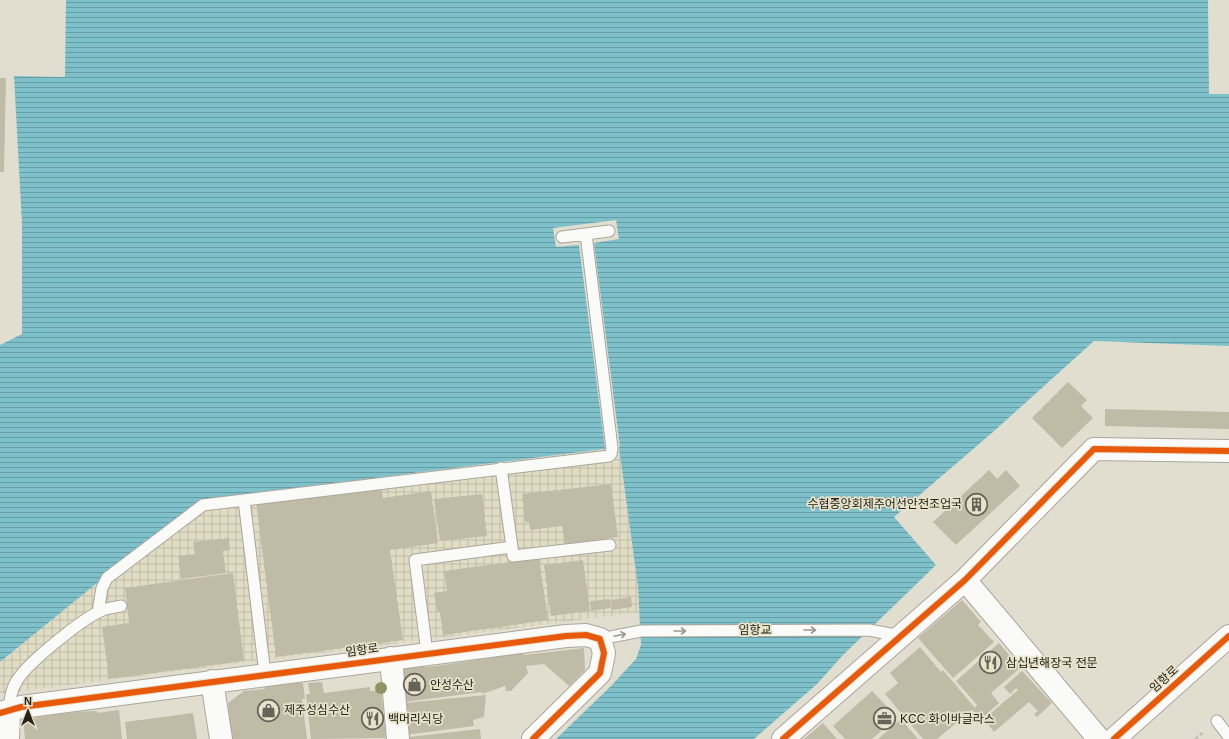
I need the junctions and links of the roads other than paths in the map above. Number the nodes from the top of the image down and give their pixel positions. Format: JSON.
{"nodes":[{"id":1,"x":609,"y":231,"type":"dead end"},
{"id":2,"x":586,"y":234,"type":"junction"},
{"id":3,"x":562,"y":237,"type":"dead end"},
{"id":4,"x":1229,"y":452,"type":"edge"},
{"id":5,"x":501,"y":468,"type":"junction"},
{"id":6,"x":244,"y":500,"type":"junction"},
{"id":7,"x":610,"y":545,"type":"dead end"},
{"id":8,"x":512,"y":547,"type":"junction"},
{"id":9,"x":965,"y":580,"type":"junction"},
{"id":10,"x":121,"y":606,"type":"dead end"},
{"id":11,"x":98,"y":612,"type":"junction"},
{"id":12,"x":901,"y":636,"type":"junction"},
{"id":13,"x":1229,"y":636,"type":"edge"},
{"id":14,"x":600,"y":639,"type":"junction"},
{"id":15,"x":427,"y":653,"type":"junction"},
{"id":16,"x":390,"y":658,"type":"junction"},
{"id":17,"x":265,"y":674,"type":"junction"},
{"id":18,"x":212,"y":681,"type":"junction"},
{"id":19,"x":4,"y":712,"type":"edge"},
{"id":20,"x":1217,"y":721,"type":"dead end"},
{"id":21,"x":1229,"y":737,"type":"edge"},
{"id":22,"x":8,"y":739,"type":"edge"},
{"id":23,"x":221,"y":739,"type":"edge"},
{"id":24,"x":398,"y":739,"type":"edge"},
{"id":25,"x":533,"y":739,"type":"edge"},
{"id":26,"x":783,"y":739,"type":"edge"},
{"id":27,"x":1099,"y":739,"type":"edge"},
{"id":28,"x":1114,"y":739,"type":"edge"}],
"edges":[{"from":1,"to":2,"type":"lane"},
{"from":2,"to":3,"type":"lane"},
{"from":2,"to":5,"type":"lane"},
{"from":4,"to":9,"type":"street"},
{"from":5,"to":6,"type":"lane"},
{"from":5,"to":8,"type":"lane"},
{"from":6,"to":11,"type":"lane"},
{"from":6,"to":17,"type":"lane"},
{"from":7,"to":8,"type":"lane"},
{"from":8,"to":15,"type":"lane"},
{"from":9,"to":12,"type":"street"},
{"from":9,"to":27,"type":"street"},
{"from":10,"to":11,"type":"lane"},
{"from":11,"to":19,"type":"lane"},
{"from":14,"to":12,"type":"lane","name":"임항교","one_way":true},
{"from":12,"to":26,"type":"street"},
{"from":13,"to":28,"type":"street","name":"임항로"},
{"from":14,"to":15,"type":"street","name":"임항로"},
{"from":14,"to":25,"type":"street"},
{"from":15,"to":16,"type":"street","name":"임항로"},
{"from":16,"to":17,"type":"street","name":"임항로"},
{"from":16,"to":24,"type":"street"},
{"from":17,"to":18,"type":"street","name":"임항로"},
{"from":18,"to":19,"type":"street","name":"임항로"},
{"from":18,"to":23,"type":"street"},
{"from":19,"to":22,"type":"street"},
{"from":20,"to":21,"type":"lane"}]}
